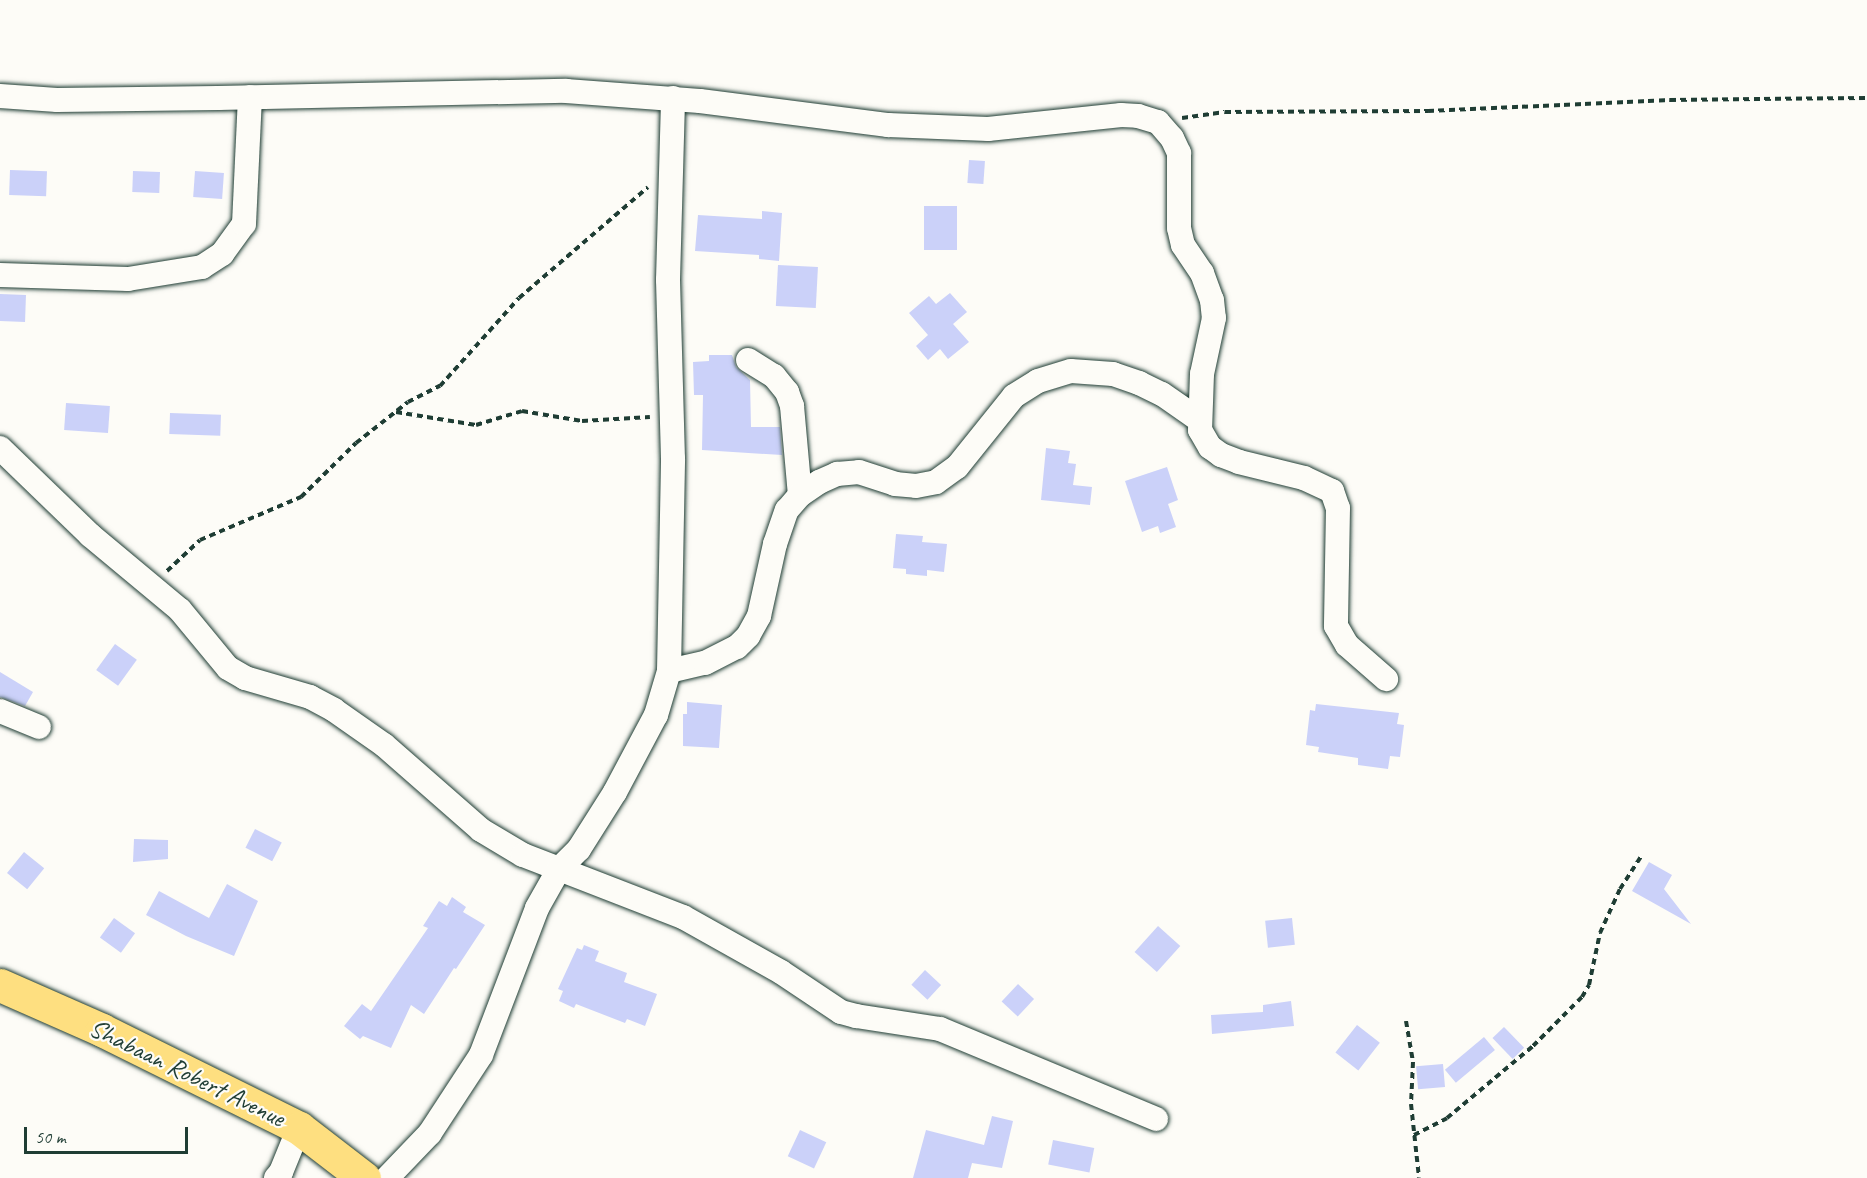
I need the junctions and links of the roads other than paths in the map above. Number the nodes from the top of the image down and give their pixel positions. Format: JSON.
{"nodes":[{"id":1,"x":0,"y":96,"type":"edge"},
{"id":2,"x":250,"y":97,"type":"junction"},
{"id":3,"x":673,"y":98,"type":"junction"},
{"id":4,"x":0,"y":275,"type":"edge"},
{"id":5,"x":748,"y":360,"type":"dead end"},
{"id":6,"x":1198,"y":419,"type":"junction"},
{"id":7,"x":0,"y":448,"type":"edge"},
{"id":8,"x":800,"y":495,"type":"junction"},
{"id":9,"x":669,"y":671,"type":"junction"},
{"id":10,"x":1386,"y":679,"type":"dead end"},
{"id":11,"x":0,"y":711,"type":"edge"},
{"id":12,"x":39,"y":727,"type":"dead end"},
{"id":13,"x":559,"y":869,"type":"junction"},
{"id":14,"x":0,"y":986,"type":"edge"},
{"id":15,"x":1156,"y":1119,"type":"dead end"},
{"id":16,"x":299,"y":1128,"type":"junction"},
{"id":17,"x":276,"y":1178,"type":"edge"},
{"id":18,"x":364,"y":1178,"type":"edge"},
{"id":19,"x":387,"y":1178,"type":"edge"}],
"edges":[{"from":1,"to":2,"type":"street"},
{"from":2,"to":3,"type":"street"},
{"from":2,"to":4,"type":"street"},
{"from":3,"to":6,"type":"street"},
{"from":3,"to":9,"type":"street"},
{"from":5,"to":8,"type":"street"},
{"from":6,"to":8,"type":"street"},
{"from":6,"to":10,"type":"street"},
{"from":7,"to":13,"type":"street"},
{"from":8,"to":9,"type":"street"},
{"from":9,"to":13,"type":"street"},
{"from":11,"to":12,"type":"street"},
{"from":13,"to":15,"type":"street"},
{"from":13,"to":19,"type":"street"},
{"from":14,"to":16,"type":"main road","name":"Shabaan Robert Avenue"},
{"from":16,"to":17,"type":"street"},
{"from":16,"to":18,"type":"main road","name":"Shabaan Robert Avenue"}]}
